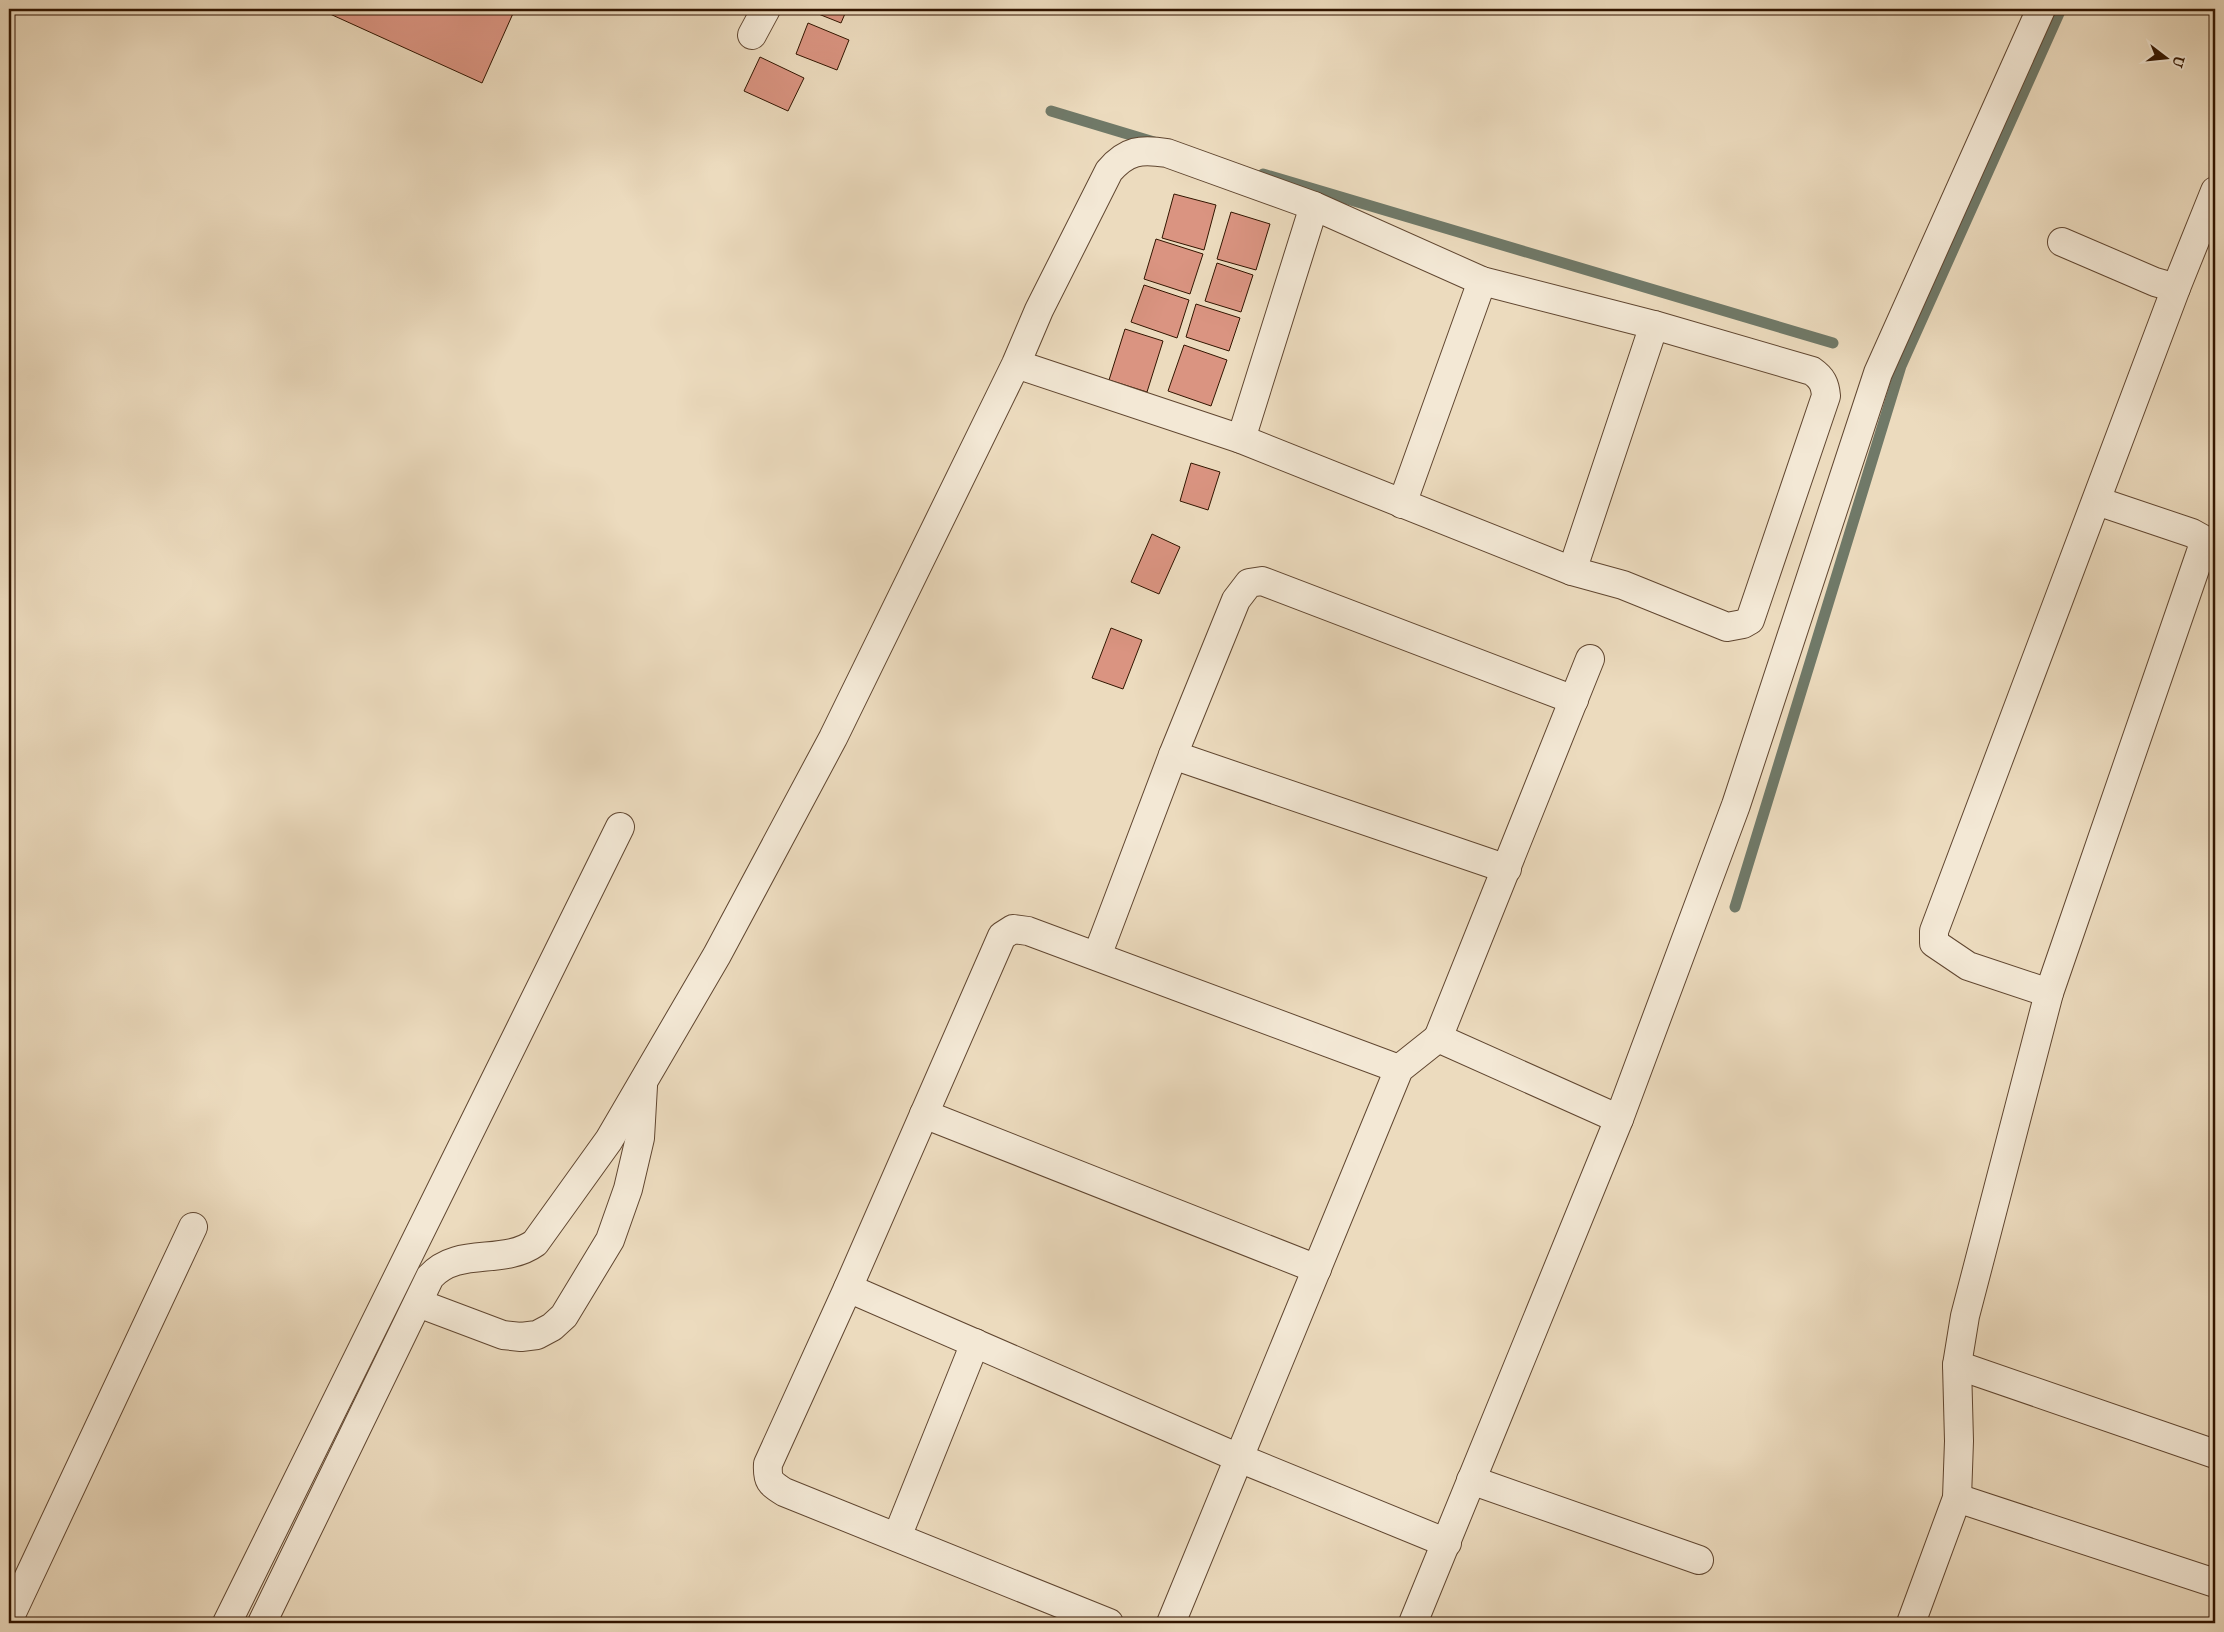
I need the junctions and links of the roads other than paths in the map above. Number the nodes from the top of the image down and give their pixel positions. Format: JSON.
{"nodes":[{"id":1,"x":766,"y":9,"type":"edge"},
{"id":2,"x":2041,"y":9,"type":"edge"},
{"id":3,"x":752,"y":35,"type":"dead end"},
{"id":4,"x":2215,"y":191,"type":"edge"},
{"id":5,"x":1314,"y":206,"type":"junction"},
{"id":6,"x":2062,"y":242,"type":"dead end"},
{"id":7,"x":1482,"y":281,"type":"junction"},
{"id":8,"x":2176,"y":288,"type":"junction"},
{"id":9,"x":1654,"y":325,"type":"junction"},
{"id":10,"x":1016,"y":364,"type":"junction"},
{"id":11,"x":1241,"y":440,"type":"junction"},
{"id":12,"x":2097,"y":501,"type":"junction"},
{"id":13,"x":1402,"y":504,"type":"junction"},
{"id":14,"x":1572,"y":571,"type":"junction"},
{"id":15,"x":1590,"y":659,"type":"dead end"},
{"id":16,"x":1574,"y":700,"type":"junction"},
{"id":17,"x":1173,"y":755,"type":"junction"},
{"id":18,"x":620,"y":827,"type":"dead end"},
{"id":19,"x":1507,"y":868,"type":"junction"},
{"id":20,"x":1096,"y":956,"type":"junction"},
{"id":21,"x":2049,"y":993,"type":"junction"},
{"id":22,"x":1438,"y":1038,"type":"junction"},
{"id":23,"x":1399,"y":1069,"type":"junction"},
{"id":24,"x":643,"y":1082,"type":"junction"},
{"id":25,"x":924,"y":1114,"type":"junction"},
{"id":26,"x":1619,"y":1119,"type":"junction"},
{"id":27,"x":193,"y":1227,"type":"dead end"},
{"id":28,"x":1317,"y":1269,"type":"junction"},
{"id":29,"x":848,"y":1288,"type":"junction"},
{"id":30,"x":418,"y":1302,"type":"junction"},
{"id":31,"x":975,"y":1343,"type":"junction"},
{"id":32,"x":1957,"y":1366,"type":"junction"},
{"id":33,"x":2215,"y":1454,"type":"edge"},
{"id":34,"x":1239,"y":1458,"type":"junction"},
{"id":35,"x":1471,"y":1480,"type":"junction"},
{"id":36,"x":1956,"y":1498,"type":"junction"},
{"id":37,"x":897,"y":1537,"type":"junction"},
{"id":38,"x":1447,"y":1543,"type":"junction"},
{"id":39,"x":1699,"y":1560,"type":"dead end"},
{"id":40,"x":2215,"y":1583,"type":"edge"},
{"id":41,"x":9,"y":1618,"type":"edge"},
{"id":42,"x":227,"y":1623,"type":"edge"},
{"id":43,"x":262,"y":1623,"type":"edge"},
{"id":44,"x":1109,"y":1623,"type":"edge"},
{"id":45,"x":1171,"y":1623,"type":"edge"},
{"id":46,"x":1413,"y":1623,"type":"edge"},
{"id":47,"x":1911,"y":1623,"type":"edge"}],
"edges":[{"from":1,"to":3,"type":"street"},
{"from":2,"to":26,"type":"street"},
{"from":4,"to":8,"type":"street"},
{"from":5,"to":7,"type":"street"},
{"from":5,"to":10,"type":"street"},
{"from":5,"to":11,"type":"street"},
{"from":6,"to":8,"type":"street"},
{"from":7,"to":9,"type":"street"},
{"from":7,"to":13,"type":"street"},
{"from":8,"to":12,"type":"street"},
{"from":9,"to":14,"type":"street"},
{"from":9,"to":14,"type":"street"},
{"from":10,"to":11,"type":"street"},
{"from":10,"to":24,"type":"street"},
{"from":11,"to":13,"type":"street"},
{"from":12,"to":21,"type":"street"},
{"from":12,"to":21,"type":"street"},
{"from":13,"to":14,"type":"street"},
{"from":15,"to":16,"type":"street"},
{"from":16,"to":17,"type":"street"},
{"from":16,"to":19,"type":"street"},
{"from":17,"to":19,"type":"street"},
{"from":17,"to":20,"type":"street"},
{"from":18,"to":42,"type":"street"},
{"from":19,"to":22,"type":"street"},
{"from":20,"to":23,"type":"street"},
{"from":20,"to":25,"type":"street"},
{"from":21,"to":32,"type":"street"},
{"from":22,"to":23,"type":"street"},
{"from":22,"to":26,"type":"street"},
{"from":23,"to":28,"type":"street"},
{"from":24,"to":30,"type":"street"},
{"from":24,"to":30,"type":"street"},
{"from":25,"to":28,"type":"street"},
{"from":25,"to":29,"type":"street"},
{"from":26,"to":35,"type":"street"},
{"from":27,"to":41,"type":"street"},
{"from":28,"to":34,"type":"street"},
{"from":29,"to":31,"type":"street"},
{"from":29,"to":37,"type":"street"},
{"from":30,"to":43,"type":"street"},
{"from":31,"to":34,"type":"street"},
{"from":31,"to":37,"type":"street"},
{"from":32,"to":33,"type":"street"},
{"from":32,"to":36,"type":"street"},
{"from":34,"to":38,"type":"street"},
{"from":34,"to":45,"type":"street"},
{"from":35,"to":38,"type":"street"},
{"from":35,"to":39,"type":"street"},
{"from":36,"to":40,"type":"street"},
{"from":36,"to":47,"type":"street"},
{"from":37,"to":44,"type":"street"},
{"from":38,"to":46,"type":"street"}]}
